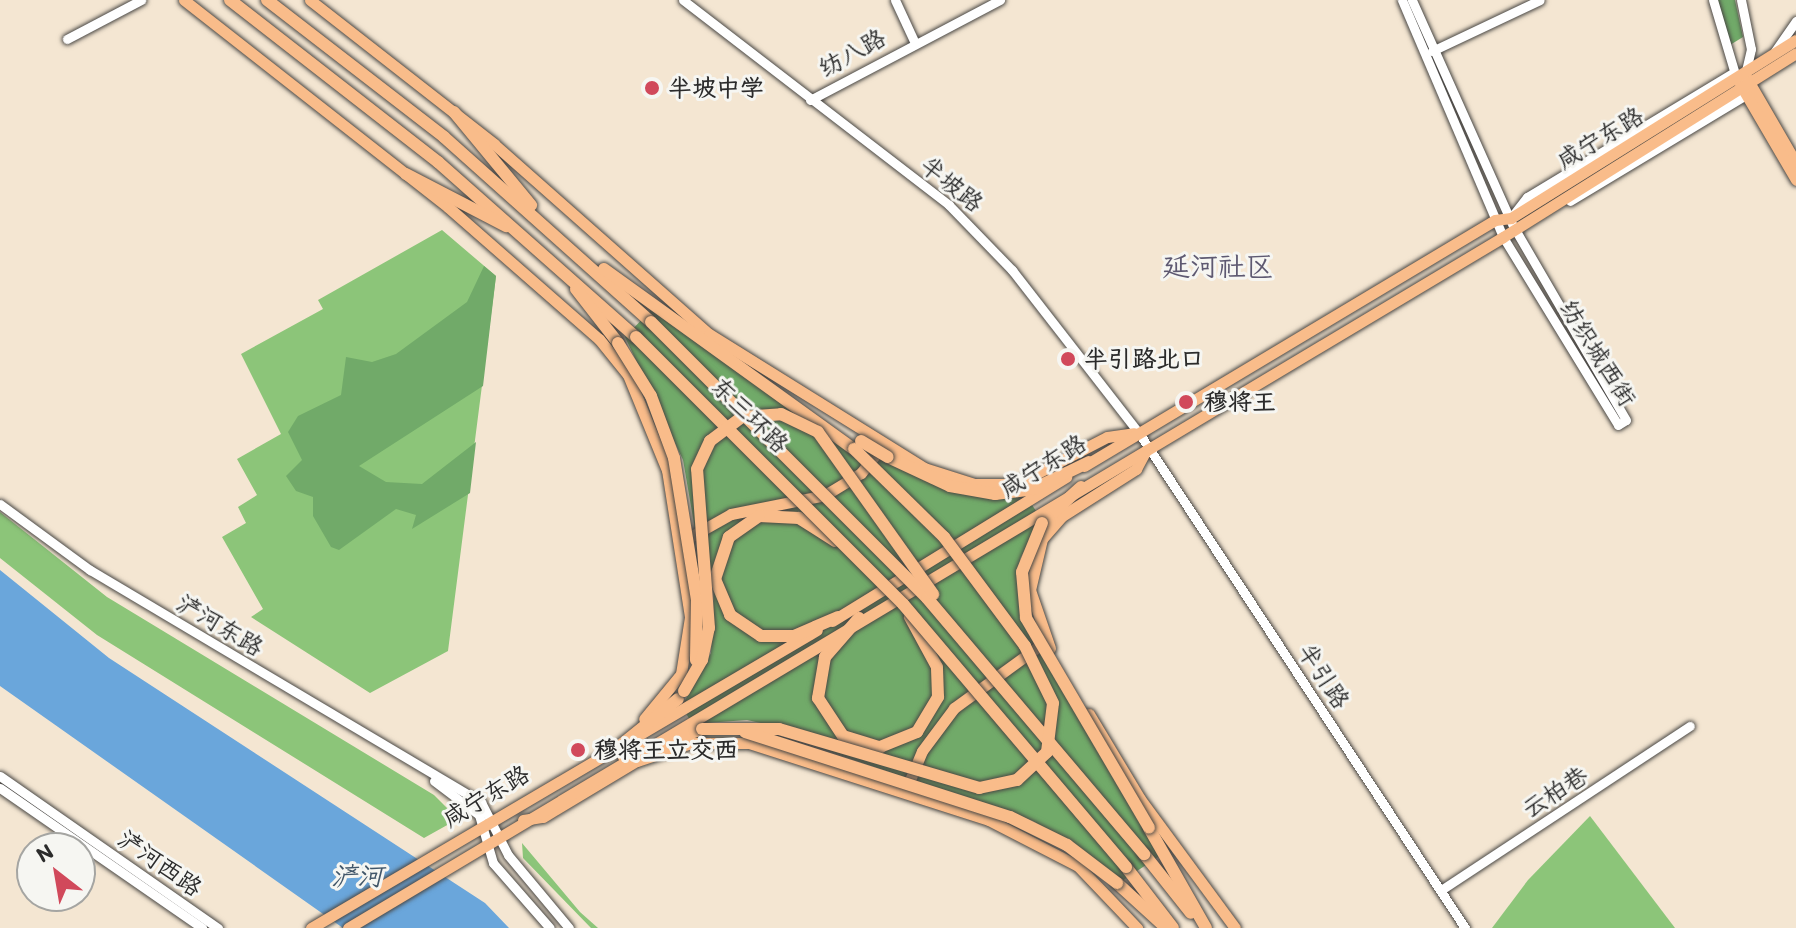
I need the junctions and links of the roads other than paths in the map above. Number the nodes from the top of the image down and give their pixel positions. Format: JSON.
{"nodes":[{"id":1,"x":141,"y":0,"type":"edge"},
{"id":2,"x":184,"y":0,"type":"edge"},
{"id":3,"x":230,"y":0,"type":"edge"},
{"id":4,"x":267,"y":0,"type":"edge"},
{"id":5,"x":310,"y":0,"type":"edge"},
{"id":6,"x":683,"y":0,"type":"edge"},
{"id":7,"x":895,"y":0,"type":"edge"},
{"id":8,"x":1000,"y":0,"type":"edge"},
{"id":9,"x":1402,"y":0,"type":"edge"},
{"id":10,"x":1412,"y":0,"type":"edge"},
{"id":11,"x":1540,"y":0,"type":"edge"},
{"id":12,"x":1713,"y":0,"type":"edge"},
{"id":13,"x":1741,"y":0,"type":"edge"},
{"id":14,"x":1796,"y":21,"type":"edge"},
{"id":15,"x":67,"y":39,"type":"dead end"},
{"id":16,"x":1796,"y":40,"type":"edge"},
{"id":17,"x":914,"y":41,"type":"junction"},
{"id":18,"x":1432,"y":51,"type":"junction"},
{"id":19,"x":1773,"y":53,"type":"junction"},
{"id":20,"x":1796,"y":53,"type":"edge"},
{"id":21,"x":1744,"y":83,"type":"junction"},
{"id":22,"x":810,"y":100,"type":"junction"},
{"id":23,"x":454,"y":112,"type":"junction"},
{"id":24,"x":1678,"y":136,"type":"junction"},
{"id":25,"x":1651,"y":142,"type":"junction"},
{"id":26,"x":1796,"y":163,"type":"edge"},
{"id":27,"x":406,"y":174,"type":"junction"},
{"id":28,"x":1796,"y":180,"type":"edge"},
{"id":29,"x":542,"y":220,"type":"junction"},
{"id":30,"x":1495,"y":220,"type":"junction"},
{"id":31,"x":1512,"y":222,"type":"junction"},
{"id":32,"x":519,"y":232,"type":"junction"},
{"id":33,"x":1503,"y":237,"type":"junction"},
{"id":34,"x":568,"y":244,"type":"junction"},
{"id":35,"x":551,"y":259,"type":"junction"},
{"id":36,"x":1139,"y":433,"type":"junction"},
{"id":37,"x":858,"y":445,"type":"junction"},
{"id":38,"x":1148,"y":447,"type":"junction"},
{"id":39,"x":885,"y":450,"type":"junction"},
{"id":40,"x":1089,"y":462,"type":"junction"},
{"id":41,"x":1081,"y":487,"type":"junction"},
{"id":42,"x":0,"y":504,"type":"edge"},
{"id":43,"x":679,"y":544,"type":"junction"},
{"id":44,"x":861,"y":559,"type":"junction"},
{"id":45,"x":903,"y":604,"type":"junction"},
{"id":46,"x":838,"y":617,"type":"junction"},
{"id":47,"x":859,"y":618,"type":"junction"},
{"id":48,"x":962,"y":636,"type":"junction"},
{"id":49,"x":1046,"y":641,"type":"junction"},
{"id":50,"x":681,"y":695,"type":"junction"},
{"id":51,"x":727,"y":698,"type":"junction"},
{"id":52,"x":1690,"y":726,"type":"dead end"},
{"id":53,"x":702,"y":729,"type":"junction"},
{"id":54,"x":671,"y":738,"type":"junction"},
{"id":55,"x":622,"y":751,"type":"junction"},
{"id":56,"x":596,"y":757,"type":"junction"},
{"id":57,"x":637,"y":761,"type":"junction"},
{"id":58,"x":0,"y":776,"type":"edge"},
{"id":59,"x":0,"y":788,"type":"edge"},
{"id":60,"x":905,"y":793,"type":"junction"},
{"id":61,"x":518,"y":820,"type":"junction"},
{"id":62,"x":487,"y":821,"type":"junction"},
{"id":63,"x":492,"y":838,"type":"junction"},
{"id":64,"x":1441,"y":890,"type":"junction"},
{"id":65,"x":202,"y":928,"type":"edge"},
{"id":66,"x":218,"y":928,"type":"edge"},
{"id":67,"x":311,"y":928,"type":"edge"},
{"id":68,"x":348,"y":928,"type":"edge"},
{"id":69,"x":550,"y":928,"type":"edge"},
{"id":70,"x":569,"y":928,"type":"edge"},
{"id":71,"x":1137,"y":928,"type":"edge"},
{"id":72,"x":1167,"y":928,"type":"edge"},
{"id":73,"x":1173,"y":928,"type":"edge"},
{"id":74,"x":1205,"y":928,"type":"edge"},
{"id":75,"x":1235,"y":928,"type":"edge"},
{"id":76,"x":1465,"y":928,"type":"edge"}],
"edges":[{"from":1,"to":15,"type":"street"},
{"from":2,"to":27,"type":"main road"},
{"from":3,"to":32,"type":"highway","name":"东三环路"},
{"from":4,"to":29,"type":"highway","name":"东三环路"},
{"from":5,"to":23,"type":"main road"},
{"from":6,"to":22,"type":"street","name":"半坡路"},
{"from":7,"to":17,"type":"street"},
{"from":8,"to":17,"type":"street","name":"纺八路"},
{"from":9,"to":30,"type":"street","name":"纺织城西街"},
{"from":10,"to":18,"type":"street","name":"纺织城西街"},
{"from":11,"to":18,"type":"street"},
{"from":12,"to":21,"type":"street"},
{"from":13,"to":21,"type":"street"},
{"from":14,"to":19,"type":"street"},
{"from":16,"to":19,"type":"main road","name":"咸宁东路"},
{"from":17,"to":22,"type":"street","name":"纺八路"},
{"from":18,"to":31,"type":"street","name":"纺织城西街"},
{"from":19,"to":21,"type":"main road","name":"咸宁东路"},
{"from":20,"to":21,"type":"main road","name":"咸宁东路"},
{"from":21,"to":24,"type":"street"},
{"from":21,"to":25,"type":"main road","name":"咸宁东路"},
{"from":21,"to":26,"type":"main road"},
{"from":21,"to":28,"type":"main road"},
{"from":21,"to":31,"type":"main road","name":"咸宁东路"},
{"from":22,"to":36,"type":"street","name":"半坡路"},
{"from":23,"to":29,"type":"highway"},
{"from":23,"to":39,"type":"main road"},
{"from":24,"to":25,"type":"street"},
{"from":24,"to":31,"type":"street"},
{"from":25,"to":31,"type":"main road","name":"咸宁东路"},
{"from":27,"to":32,"type":"highway"},
{"from":27,"to":43,"type":"main road"},
{"from":29,"to":34,"type":"highway","name":"东三环路"},
{"from":30,"to":31,"type":"main road","name":"咸宁东路"},
{"from":30,"to":33,"type":"street","name":"纺织城西街"},
{"from":30,"to":36,"type":"main road","name":"咸宁东路"},
{"from":31,"to":33,"type":"main road","name":"咸宁东路"},
{"from":31,"to":33,"type":"street","name":"纺织城西街"},
{"from":32,"to":35,"type":"highway","name":"东三环路"},
{"from":33,"to":38,"type":"main road","name":"咸宁东路"},
{"from":34,"to":37,"type":"highway"},
{"from":34,"to":48,"type":"highway","name":"东三环路","bridge":true},
{"from":35,"to":44,"type":"highway","name":"东三环路","bridge":true},
{"from":35,"to":50,"type":"highway","bridge":true},
{"from":36,"to":38,"type":"street","name":"半坡路"},
{"from":36,"to":39,"type":"main road"},
{"from":36,"to":40,"type":"main road","name":"咸宁东路"},
{"from":37,"to":39,"type":"highway","bridge":true},
{"from":37,"to":53,"type":"highway","bridge":true},
{"from":38,"to":41,"type":"main road","name":"咸宁东路"},
{"from":38,"to":49,"type":"main road"},
{"from":38,"to":64,"type":"street","name":"半引路"},
{"from":39,"to":40,"type":"highway"},
{"from":39,"to":43,"type":"main road"},
{"from":40,"to":46,"type":"main road","name":"咸宁东路"},
{"from":41,"to":47,"type":"main road","name":"咸宁东路"},
{"from":41,"to":74,"type":"highway","bridge":true},
{"from":42,"to":62,"type":"street","name":"浐河东路"},
{"from":43,"to":56,"type":"main road"},
{"from":44,"to":45,"type":"highway","name":"东三环路","bridge":true},
{"from":44,"to":46,"type":"highway","bridge":true},
{"from":45,"to":47,"type":"highway","bridge":true},
{"from":45,"to":73,"type":"highway","name":"东三环路","bridge":true},
{"from":46,"to":55,"type":"main road","name":"咸宁东路"},
{"from":47,"to":51,"type":"main road","name":"咸宁东路"},
{"from":48,"to":50,"type":"highway","bridge":true},
{"from":48,"to":74,"type":"highway","name":"东三环路","bridge":true},
{"from":49,"to":60,"type":"main road"},
{"from":49,"to":75,"type":"main road"},
{"from":50,"to":55,"type":"highway"},
{"from":51,"to":54,"type":"main road"},
{"from":51,"to":55,"type":"main road","name":"咸宁东路"},
{"from":52,"to":64,"type":"street","name":"云柏巷"},
{"from":53,"to":54,"type":"highway"},
{"from":53,"to":72,"type":"highway","bridge":true},
{"from":54,"to":55,"type":"highway"},
{"from":54,"to":57,"type":"main road"},
{"from":55,"to":56,"type":"main road","name":"咸宁东路"},
{"from":55,"to":61,"type":"main road","name":"咸宁东路"},
{"from":56,"to":62,"type":"main road","name":"咸宁东路"},
{"from":57,"to":60,"type":"main road"},
{"from":57,"to":61,"type":"main road"},
{"from":58,"to":66,"type":"street","name":"浐河西路"},
{"from":59,"to":65,"type":"street","name":"浐河西路"},
{"from":60,"to":71,"type":"main road"},
{"from":61,"to":63,"type":"main road","name":"咸宁东路"},
{"from":62,"to":63,"type":"street","name":"浐河东路"},
{"from":62,"to":67,"type":"main road","name":"咸宁东路"},
{"from":63,"to":68,"type":"main road","name":"咸宁东路"},
{"from":63,"to":69,"type":"street","name":"浐河东路"},
{"from":63,"to":70,"type":"street","name":"浐河东路"},
{"from":64,"to":76,"type":"street","name":"半引路"}]}
